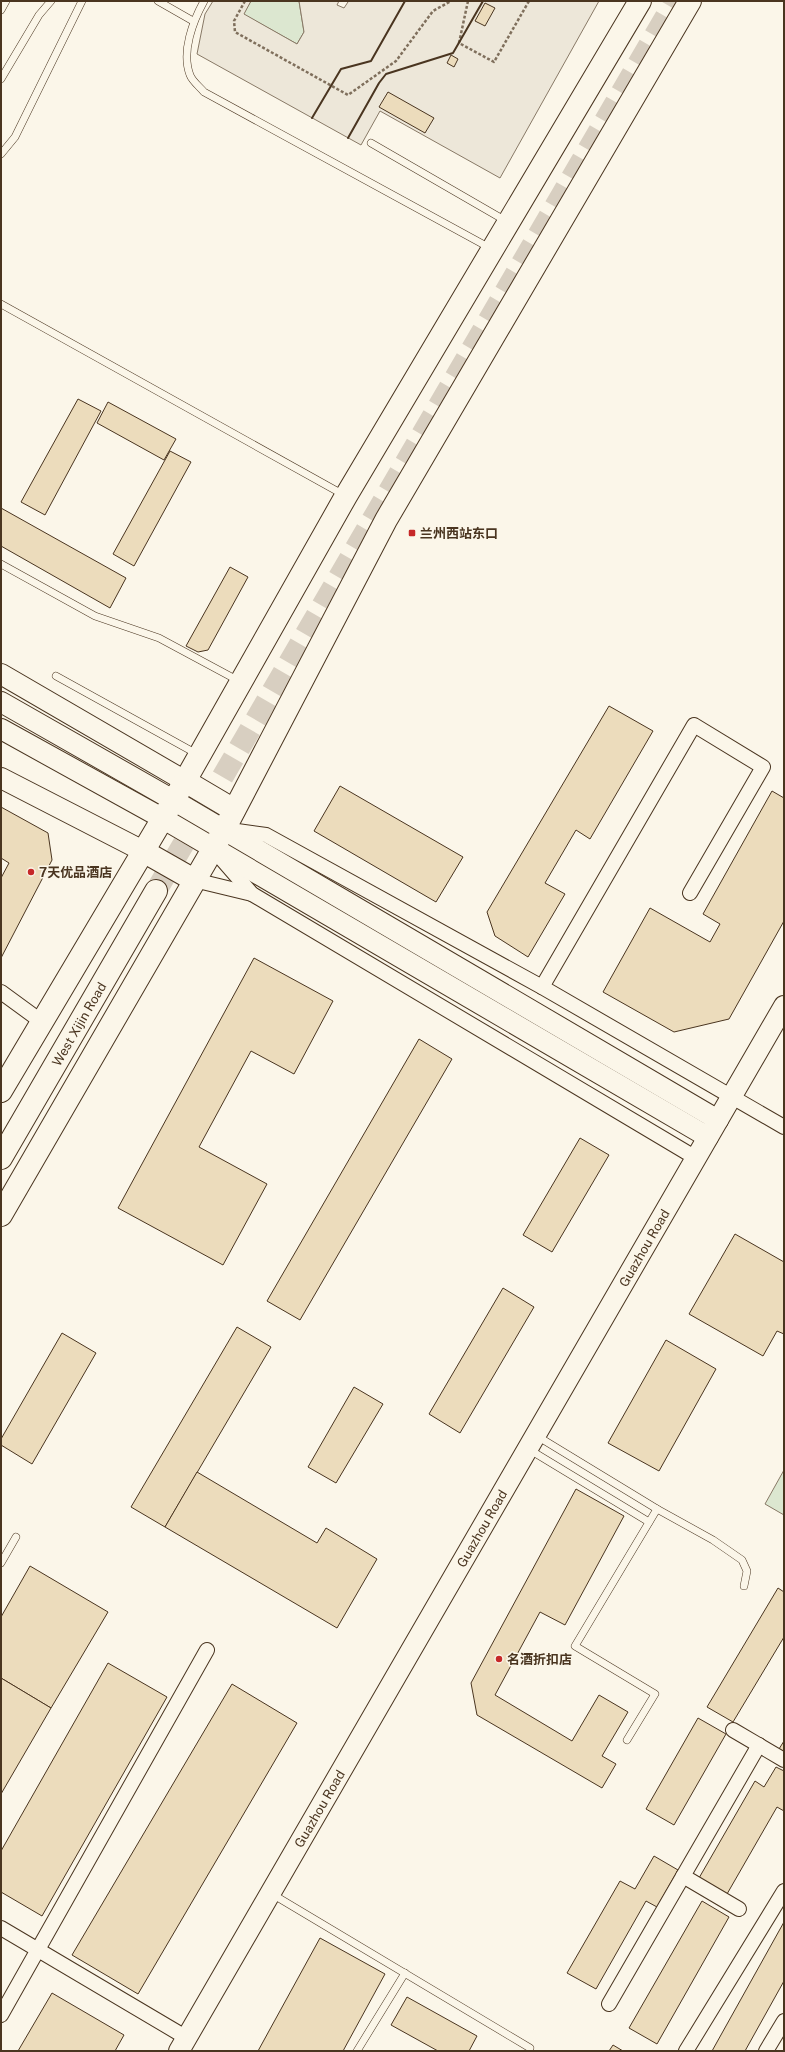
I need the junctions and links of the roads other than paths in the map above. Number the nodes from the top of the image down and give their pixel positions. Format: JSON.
{"nodes":[{"id":1,"x":6,"y":1,"type":"edge"},
{"id":2,"x":51,"y":1,"type":"edge"},
{"id":3,"x":82,"y":1,"type":"edge"},
{"id":4,"x":158,"y":1,"type":"edge"},
{"id":5,"x":204,"y":1,"type":"edge"},
{"id":6,"x":640,"y":1,"type":"edge"},
{"id":7,"x":690,"y":1,"type":"edge"},
{"id":8,"x":1,"y":10,"type":"edge"},
{"id":9,"x":193,"y":21,"type":"junction"},
{"id":10,"x":1,"y":79,"type":"edge"},
{"id":11,"x":371,"y":143,"type":"dead end"},
{"id":12,"x":1,"y":154,"type":"edge"},
{"id":13,"x":509,"y":223,"type":"junction"},
{"id":14,"x":492,"y":249,"type":"junction"},
{"id":15,"x":1,"y":304,"type":"edge"},
{"id":16,"x":346,"y":496,"type":"junction"},
{"id":17,"x":1,"y":564,"type":"edge"},
{"id":18,"x":1,"y":674,"type":"edge"},
{"id":19,"x":56,"y":676,"type":"dead end"},
{"id":20,"x":241,"y":682,"type":"junction"},
{"id":21,"x":1,"y":702,"type":"edge"},
{"id":22,"x":1,"y":729,"type":"edge"},
{"id":23,"x":199,"y":755,"type":"junction"},
{"id":24,"x":1,"y":778,"type":"edge"},
{"id":25,"x":185,"y":781,"type":"junction"},
{"id":26,"x":173,"y":800,"type":"junction"},
{"id":27,"x":234,"y":810,"type":"junction"},
{"id":28,"x":162,"y":818,"type":"junction"},
{"id":29,"x":224,"y":830,"type":"junction"},
{"id":30,"x":212,"y":848,"type":"junction"},
{"id":31,"x":143,"y":851,"type":"junction"},
{"id":32,"x":194,"y":880,"type":"junction"},
{"id":33,"x":690,"y":893,"type":"dead end"},
{"id":34,"x":252,"y":894,"type":"junction"},
{"id":35,"x":542,"y":987,"type":"junction"},
{"id":36,"x":1,"y":992,"type":"edge"},
{"id":37,"x":784,"y":1006,"type":"edge"},
{"id":38,"x":42,"y":1022,"type":"junction"},
{"id":39,"x":1,"y":1091,"type":"edge"},
{"id":40,"x":732,"y":1095,"type":"junction"},
{"id":41,"x":784,"y":1126,"type":"edge"},
{"id":42,"x":713,"y":1129,"type":"junction"},
{"id":43,"x":1,"y":1131,"type":"edge"},
{"id":44,"x":1,"y":1158,"type":"edge"},
{"id":45,"x":696,"y":1158,"type":"junction"},
{"id":46,"x":1,"y":1215,"type":"edge"},
{"id":47,"x":532,"y":1442,"type":"junction"},
{"id":48,"x":657,"y":1509,"type":"junction"},
{"id":49,"x":649,"y":1522,"type":"junction"},
{"id":50,"x":16,"y":1537,"type":"dead end"},
{"id":51,"x":1,"y":1563,"type":"edge"},
{"id":52,"x":744,"y":1586,"type":"dead end"},
{"id":53,"x":207,"y":1650,"type":"dead end"},
{"id":54,"x":733,"y":1730,"type":"dead end"},
{"id":55,"x":627,"y":1740,"type":"dead end"},
{"id":56,"x":759,"y":1745,"type":"junction"},
{"id":57,"x":784,"y":1760,"type":"edge"},
{"id":58,"x":683,"y":1876,"type":"junction"},
{"id":59,"x":270,"y":1893,"type":"junction"},
{"id":60,"x":783,"y":1894,"type":"edge"},
{"id":61,"x":739,"y":1910,"type":"dead end"},
{"id":62,"x":1,"y":1928,"type":"edge"},
{"id":63,"x":38,"y":1950,"type":"junction"},
{"id":64,"x":405,"y":1973,"type":"junction"},
{"id":65,"x":609,"y":2004,"type":"dead end"},
{"id":66,"x":1,"y":2015,"type":"edge"},
{"id":67,"x":784,"y":2021,"type":"edge"},
{"id":68,"x":183,"y":2045,"type":"edge"},
{"id":69,"x":530,"y":2048,"type":"dead end"},
{"id":70,"x":357,"y":2051,"type":"edge"},
{"id":71,"x":686,"y":2051,"type":"edge"},
{"id":72,"x":766,"y":2051,"type":"edge"}],
"edges":[{"from":1,"to":8,"type":"lane"},
{"from":2,"to":10,"type":"lane"},
{"from":3,"to":12,"type":"lane"},
{"from":4,"to":9,"type":"lane"},
{"from":5,"to":9,"type":"lane"},
{"from":6,"to":13,"type":"main road"},
{"from":7,"to":27,"type":"main road"},
{"from":9,"to":14,"type":"lane"},
{"from":11,"to":13,"type":"lane"},
{"from":13,"to":14,"type":"main road"},
{"from":14,"to":16,"type":"main road"},
{"from":15,"to":16,"type":"lane"},
{"from":16,"to":20,"type":"main road"},
{"from":17,"to":20,"type":"lane"},
{"from":18,"to":25,"type":"street"},
{"from":19,"to":23,"type":"lane"},
{"from":20,"to":23,"type":"main road"},
{"from":21,"to":26,"type":"street"},
{"from":22,"to":28,"type":"street"},
{"from":23,"to":25,"type":"main road"},
{"from":24,"to":31,"type":"street"},
{"from":25,"to":26,"type":"main road"},
{"from":25,"to":27,"type":"main road"},
{"from":26,"to":28,"type":"main road"},
{"from":26,"to":29,"type":"street"},
{"from":27,"to":29,"type":"main road"},
{"from":28,"to":30,"type":"street"},
{"from":28,"to":31,"type":"main road"},
{"from":29,"to":30,"type":"main road"},
{"from":29,"to":35,"type":"street"},
{"from":29,"to":42,"type":"street"},
{"from":30,"to":32,"type":"main road"},
{"from":30,"to":34,"type":"street"},
{"from":30,"to":42,"type":"street"},
{"from":31,"to":32,"type":"main road"},
{"from":31,"to":38,"type":"main road"},
{"from":32,"to":34,"type":"street"},
{"from":32,"to":46,"type":"main road"},
{"from":33,"to":35,"type":"street"},
{"from":34,"to":45,"type":"street"},
{"from":35,"to":40,"type":"street"},
{"from":36,"to":38,"type":"street"},
{"from":37,"to":40,"type":"street","name":"Guazhou Road"},
{"from":38,"to":39,"type":"main road"},
{"from":40,"to":41,"type":"street"},
{"from":40,"to":42,"type":"street","name":"Guazhou Road"},
{"from":42,"to":45,"type":"street","name":"Guazhou Road"},
{"from":43,"to":44,"type":"main road","name":"West Xijin Road"},
{"from":45,"to":47,"type":"street","name":"Guazhou Road"},
{"from":47,"to":48,"type":"lane"},
{"from":47,"to":49,"type":"lane"},
{"from":47,"to":59,"type":"street","name":"Guazhou Road"},
{"from":48,"to":49,"type":"lane"},
{"from":48,"to":52,"type":"lane"},
{"from":49,"to":55,"type":"lane"},
{"from":50,"to":51,"type":"lane"},
{"from":53,"to":63,"type":"street"},
{"from":54,"to":56,"type":"street"},
{"from":56,"to":57,"type":"street"},
{"from":56,"to":58,"type":"street"},
{"from":58,"to":61,"type":"street"},
{"from":58,"to":65,"type":"street"},
{"from":59,"to":64,"type":"lane"},
{"from":59,"to":68,"type":"street","name":"Guazhou Road"},
{"from":60,"to":71,"type":"street"},
{"from":62,"to":63,"type":"street"},
{"from":63,"to":66,"type":"street"},
{"from":63,"to":68,"type":"street"},
{"from":64,"to":69,"type":"lane"},
{"from":64,"to":70,"type":"lane"},
{"from":67,"to":72,"type":"street"}]}
